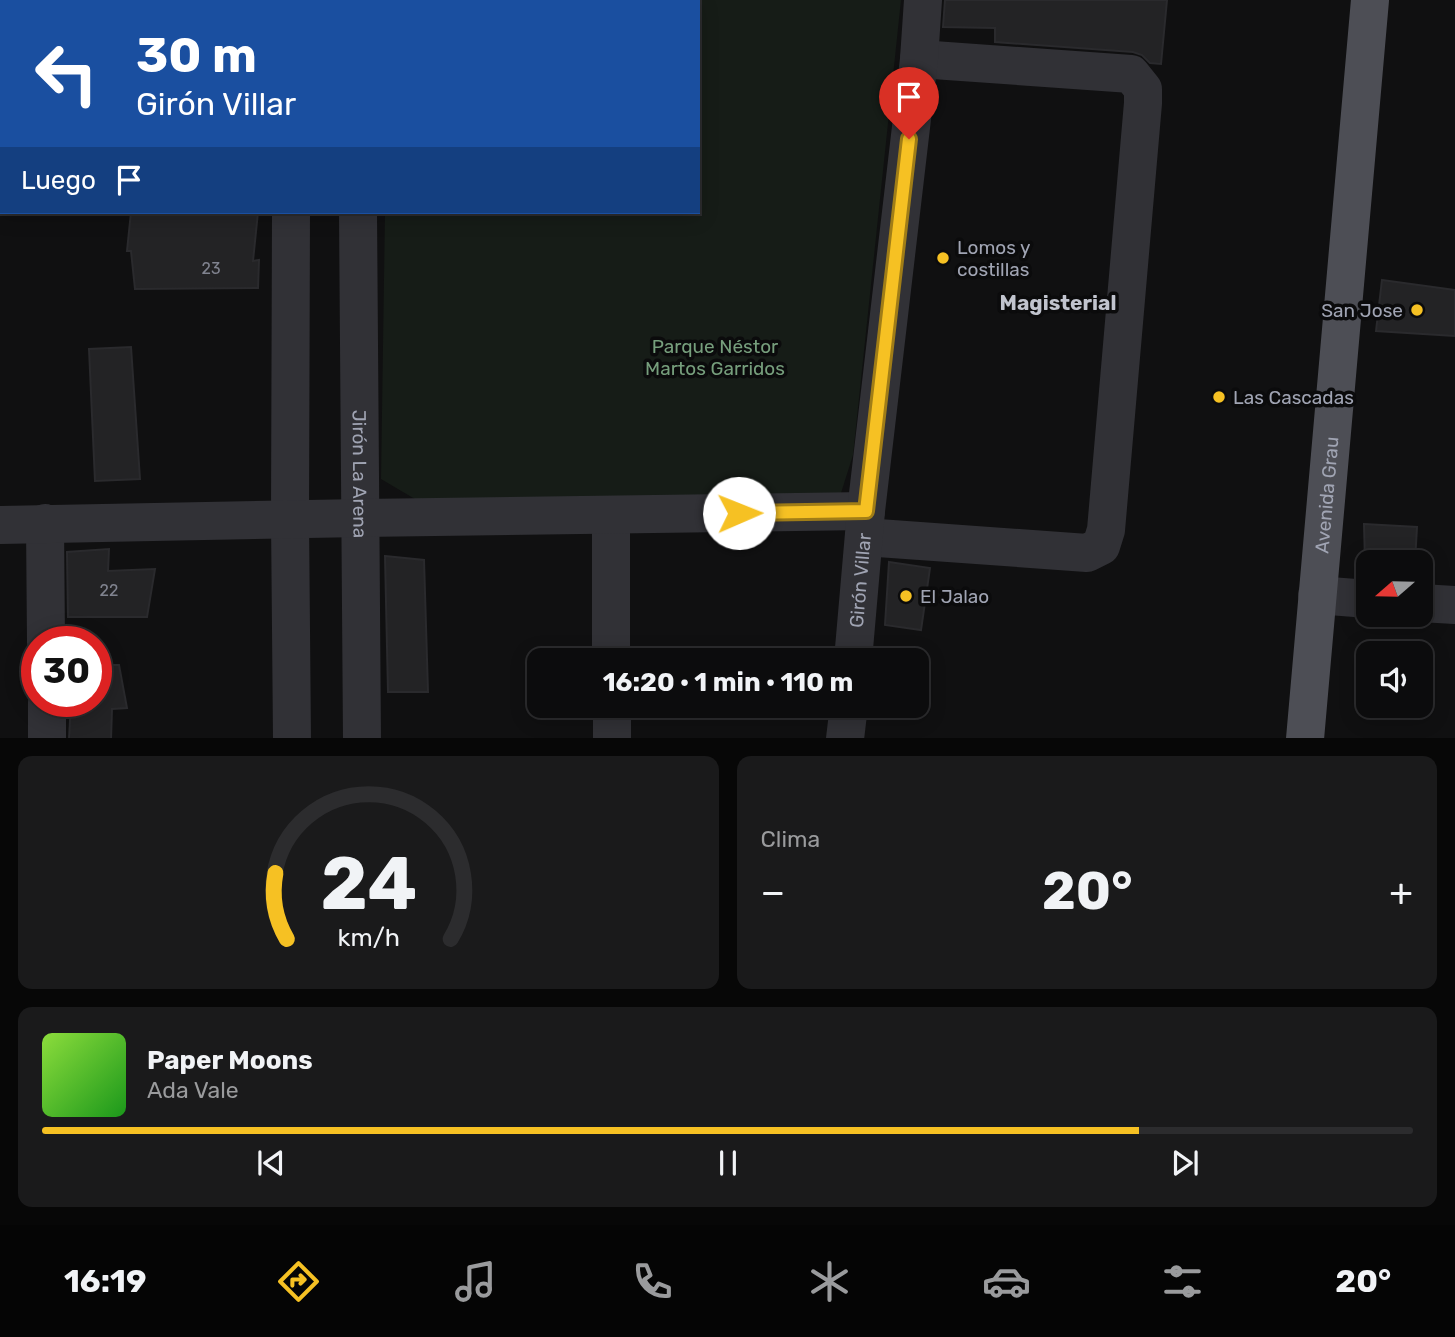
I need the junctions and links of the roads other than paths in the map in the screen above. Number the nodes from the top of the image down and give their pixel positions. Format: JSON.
{"nodes":[{"id":1,"x":923,"y":0,"type":"edge"},
{"id":2,"x":1370,"y":0,"type":"edge"},
{"id":3,"x":919,"y":59,"type":"junction"},
{"id":4,"x":291,"y":214,"type":"edge"},
{"id":5,"x":358,"y":214,"type":"edge"},
{"id":6,"x":611,"y":515,"type":"junction"},
{"id":7,"x":361,"y":518,"type":"junction"},
{"id":8,"x":290,"y":519,"type":"junction"},
{"id":9,"x":45,"y":523,"type":"junction"},
{"id":10,"x":865,"y":524,"type":"junction"},
{"id":11,"x":0,"y":525,"type":"edge"},
{"id":12,"x":1317,"y":595,"type":"junction"},
{"id":13,"x":1356,"y":598,"type":"edge"},
{"id":14,"x":1433,"y":604,"type":"edge"},
{"id":15,"x":1455,"y":605,"type":"edge"},
{"id":16,"x":46,"y":626,"type":"edge"},
{"id":17,"x":611,"y":648,"type":"edge"},
{"id":18,"x":854,"y":648,"type":"edge"},
{"id":19,"x":47,"y":717,"type":"edge"},
{"id":20,"x":612,"y":718,"type":"edge"},
{"id":21,"x":847,"y":718,"type":"edge"},
{"id":22,"x":47,"y":738,"type":"edge"},
{"id":23,"x":292,"y":738,"type":"edge"},
{"id":24,"x":362,"y":738,"type":"edge"},
{"id":25,"x":612,"y":738,"type":"edge"},
{"id":26,"x":845,"y":738,"type":"edge"},
{"id":27,"x":1305,"y":738,"type":"edge"}],
"edges":[{"from":1,"to":3,"type":"street","name":"Girón Villar"},
{"from":2,"to":12,"type":"main road","name":"Avenida Grau"},
{"from":3,"to":10,"type":"street","name":"Girón Villar"},
{"from":3,"to":10,"type":"street"},
{"from":4,"to":8,"type":"street"},
{"from":5,"to":7,"type":"street","name":"Jirón La Arena"},
{"from":6,"to":7,"type":"street"},
{"from":6,"to":10,"type":"street"},
{"from":6,"to":17,"type":"street"},
{"from":7,"to":8,"type":"street"},
{"from":7,"to":24,"type":"street","name":"Jirón La Arena"},
{"from":8,"to":9,"type":"street"},
{"from":8,"to":23,"type":"street"},
{"from":9,"to":11,"type":"street"},
{"from":9,"to":16,"type":"street"},
{"from":10,"to":18,"type":"street","name":"Girón Villar"},
{"from":12,"to":13,"type":"street"},
{"from":12,"to":27,"type":"main road","name":"Avenida Grau"},
{"from":14,"to":15,"type":"street"},
{"from":19,"to":22,"type":"street"},
{"from":20,"to":25,"type":"street"},
{"from":21,"to":26,"type":"street"}]}
